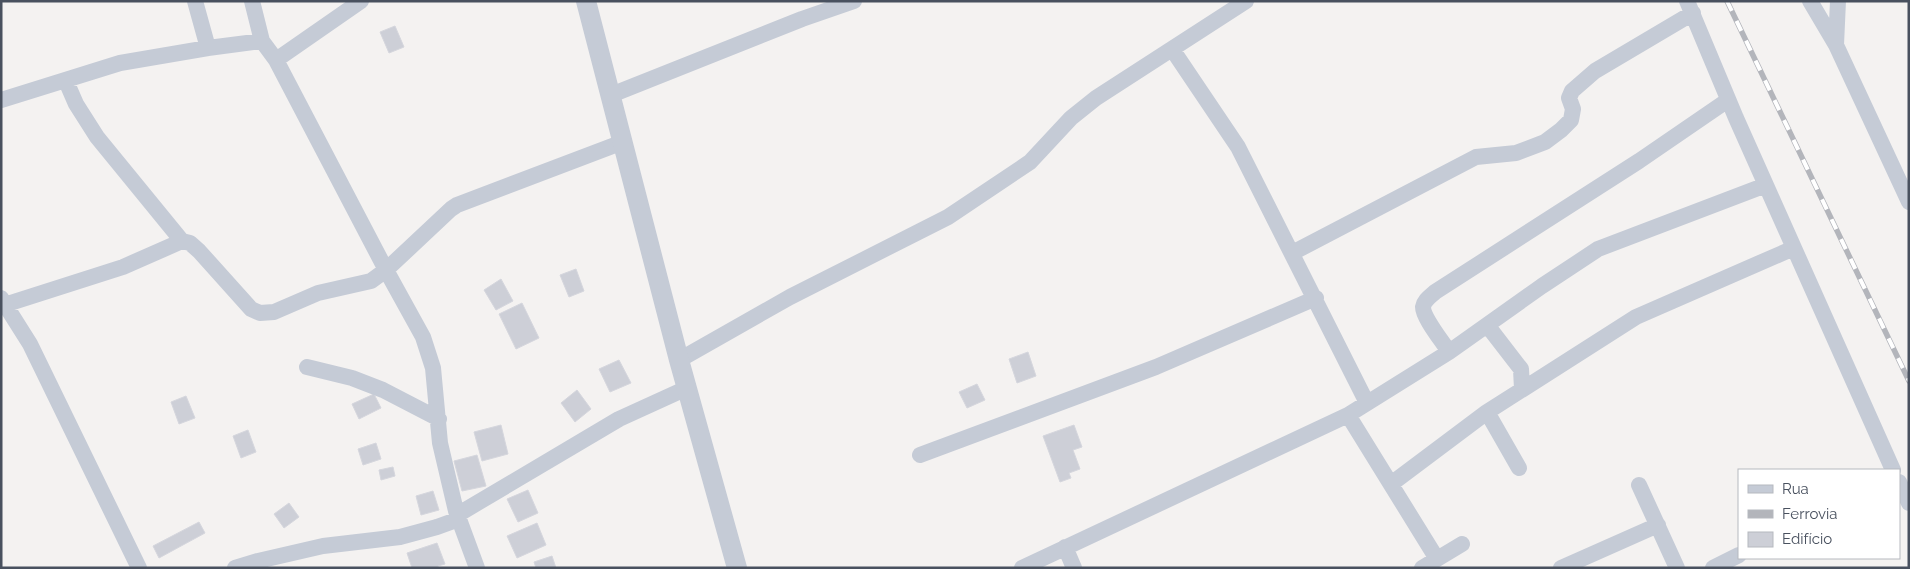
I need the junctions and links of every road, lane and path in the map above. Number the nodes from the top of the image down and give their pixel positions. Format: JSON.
{"nodes":[{"id":1,"x":195,"y":1,"type":"edge"},
{"id":2,"x":252,"y":1,"type":"edge"},
{"id":3,"x":361,"y":1,"type":"edge"},
{"id":4,"x":586,"y":1,"type":"edge"},
{"id":5,"x":854,"y":1,"type":"edge"},
{"id":6,"x":1246,"y":1,"type":"edge"},
{"id":7,"x":1810,"y":1,"type":"edge"},
{"id":8,"x":1838,"y":1,"type":"edge"},
{"id":9,"x":1690,"y":7,"type":"edge"},
{"id":10,"x":262,"y":41,"type":"junction"},
{"id":11,"x":1836,"y":45,"type":"junction"},
{"id":12,"x":208,"y":48,"type":"junction"},
{"id":13,"x":1172,"y":49,"type":"junction"},
{"id":14,"x":276,"y":60,"type":"junction"},
{"id":15,"x":66,"y":81,"type":"junction"},
{"id":16,"x":611,"y":95,"type":"junction"},
{"id":17,"x":1,"y":100,"type":"edge"},
{"id":18,"x":1728,"y":100,"type":"junction"},
{"id":19,"x":623,"y":142,"type":"junction"},
{"id":20,"x":1766,"y":185,"type":"junction"},
{"id":21,"x":1909,"y":202,"type":"edge"},
{"id":22,"x":182,"y":241,"type":"junction"},
{"id":23,"x":1794,"y":248,"type":"junction"},
{"id":24,"x":1292,"y":254,"type":"junction"},
{"id":25,"x":386,"y":270,"type":"junction"},
{"id":26,"x":1316,"y":298,"type":"junction"},
{"id":27,"x":2,"y":303,"type":"edge"},
{"id":28,"x":1487,"y":325,"type":"junction"},
{"id":29,"x":1449,"y":352,"type":"junction"},
{"id":30,"x":679,"y":360,"type":"junction"},
{"id":31,"x":307,"y":367,"type":"dead end"},
{"id":32,"x":1520,"y":369,"type":"junction"},
{"id":33,"x":1545,"y":373,"type":"junction"},
{"id":34,"x":687,"y":388,"type":"junction"},
{"id":35,"x":1522,"y":389,"type":"junction"},
{"id":36,"x":1367,"y":403,"type":"junction"},
{"id":37,"x":1487,"y":412,"type":"junction"},
{"id":38,"x":1348,"y":415,"type":"junction"},
{"id":39,"x":439,"y":419,"type":"junction"},
{"id":40,"x":920,"y":455,"type":"dead end"},
{"id":41,"x":1518,"y":468,"type":"dead end"},
{"id":42,"x":1893,"y":469,"type":"edge"},
{"id":43,"x":1391,"y":484,"type":"junction"},
{"id":44,"x":1639,"y":485,"type":"dead end"},
{"id":45,"x":458,"y":517,"type":"junction"},
{"id":46,"x":1658,"y":525,"type":"junction"},
{"id":47,"x":1462,"y":544,"type":"dead end"},
{"id":48,"x":1065,"y":547,"type":"junction"},
{"id":49,"x":1738,"y":556,"type":"edge"},
{"id":50,"x":1437,"y":559,"type":"junction"},
{"id":51,"x":139,"y":568,"type":"edge"},
{"id":52,"x":235,"y":568,"type":"edge"},
{"id":53,"x":477,"y":568,"type":"edge"},
{"id":54,"x":737,"y":568,"type":"edge"},
{"id":55,"x":1022,"y":568,"type":"edge"},
{"id":56,"x":1074,"y":568,"type":"edge"},
{"id":57,"x":1422,"y":568,"type":"edge"},
{"id":58,"x":1561,"y":568,"type":"edge"},
{"id":59,"x":1677,"y":568,"type":"edge"},
{"id":60,"x":1713,"y":568,"type":"edge"}],
"edges":[{"from":1,"to":12,"type":"street"},
{"from":2,"to":10,"type":"street"},
{"from":3,"to":14,"type":"street"},
{"from":4,"to":16,"type":"street"},
{"from":5,"to":16,"type":"street"},
{"from":6,"to":13,"type":"street"},
{"from":7,"to":11,"type":"street"},
{"from":8,"to":11,"type":"street"},
{"from":9,"to":18,"type":"street"},
{"from":9,"to":24,"type":"street"},
{"from":10,"to":12,"type":"street"},
{"from":10,"to":14,"type":"street"},
{"from":11,"to":21,"type":"street"},
{"from":12,"to":15,"type":"street"},
{"from":13,"to":24,"type":"street"},
{"from":13,"to":30,"type":"street"},
{"from":14,"to":25,"type":"street"},
{"from":15,"to":17,"type":"street"},
{"from":15,"to":22,"type":"street"},
{"from":16,"to":19,"type":"street"},
{"from":18,"to":20,"type":"street"},
{"from":18,"to":29,"type":"street"},
{"from":19,"to":25,"type":"street"},
{"from":19,"to":30,"type":"street"},
{"from":20,"to":23,"type":"street"},
{"from":20,"to":28,"type":"street"},
{"from":22,"to":25,"type":"street"},
{"from":22,"to":27,"type":"street"},
{"from":23,"to":33,"type":"street"},
{"from":23,"to":42,"type":"street"},
{"from":24,"to":26,"type":"street"},
{"from":25,"to":39,"type":"street"},
{"from":26,"to":36,"type":"street"},
{"from":26,"to":40,"type":"street"},
{"from":27,"to":51,"type":"street"},
{"from":28,"to":29,"type":"street"},
{"from":28,"to":32,"type":"street"},
{"from":29,"to":36,"type":"street"},
{"from":30,"to":34,"type":"street"},
{"from":31,"to":39,"type":"street"},
{"from":32,"to":33,"type":"street"},
{"from":32,"to":35,"type":"street"},
{"from":33,"to":35,"type":"street"},
{"from":34,"to":45,"type":"street"},
{"from":34,"to":54,"type":"street"},
{"from":35,"to":37,"type":"street"},
{"from":36,"to":38,"type":"street"},
{"from":37,"to":41,"type":"street"},
{"from":37,"to":43,"type":"street"},
{"from":38,"to":43,"type":"street"},
{"from":38,"to":48,"type":"street"},
{"from":39,"to":45,"type":"street"},
{"from":43,"to":50,"type":"street"},
{"from":44,"to":46,"type":"street"},
{"from":45,"to":52,"type":"street"},
{"from":45,"to":53,"type":"street"},
{"from":46,"to":58,"type":"street"},
{"from":46,"to":59,"type":"street"},
{"from":47,"to":50,"type":"street"},
{"from":48,"to":55,"type":"street"},
{"from":48,"to":56,"type":"street"},
{"from":49,"to":60,"type":"street"},
{"from":50,"to":57,"type":"street"}]}
